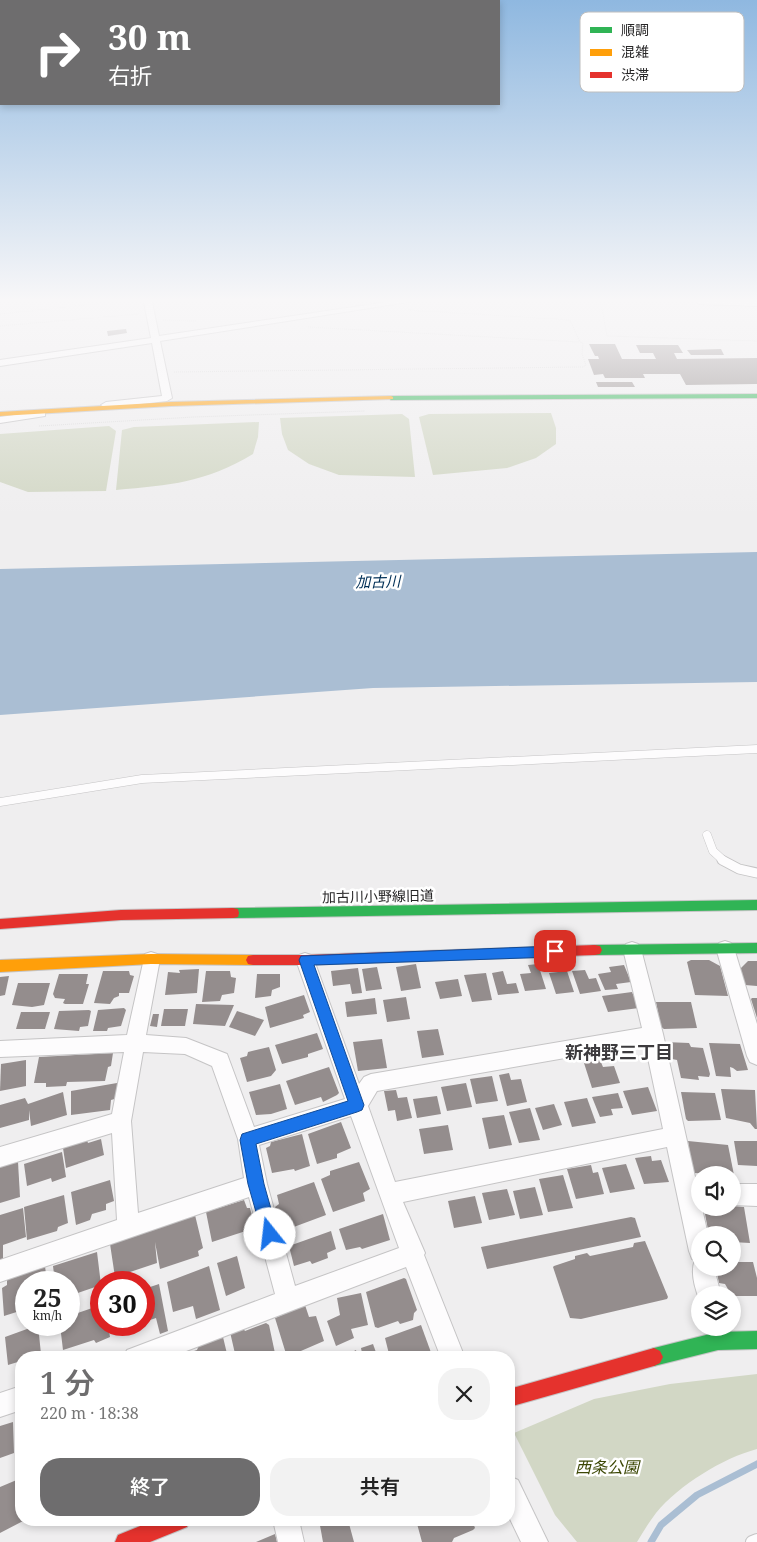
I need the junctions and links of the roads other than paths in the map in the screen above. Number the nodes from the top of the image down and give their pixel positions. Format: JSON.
{"nodes":[{"id":1,"x":161,"y":374,"type":"edge"},
{"id":2,"x":757,"y":396,"type":"edge"},
{"id":3,"x":82,"y":409,"type":"junction"},
{"id":4,"x":0,"y":414,"type":"edge"},
{"id":5,"x":0,"y":420,"type":"edge"},
{"id":6,"x":757,"y":749,"type":"edge"},
{"id":7,"x":0,"y":802,"type":"edge"},
{"id":8,"x":707,"y":835,"type":"dead end"},
{"id":9,"x":757,"y":873,"type":"edge"},
{"id":10,"x":757,"y":905,"type":"edge"},
{"id":11,"x":0,"y":924,"type":"edge"},
{"id":12,"x":724,"y":948,"type":"junction"},
{"id":13,"x":757,"y":948,"type":"edge"},
{"id":14,"x":632,"y":949,"type":"junction"},
{"id":15,"x":151,"y":959,"type":"junction"},
{"id":16,"x":305,"y":960,"type":"junction"},
{"id":17,"x":0,"y":966,"type":"edge"},
{"id":18,"x":653,"y":1034,"type":"junction"},
{"id":19,"x":136,"y":1043,"type":"junction"},
{"id":20,"x":756,"y":1046,"type":"edge"},
{"id":21,"x":0,"y":1049,"type":"edge"},
{"id":22,"x":357,"y":1105,"type":"junction"},
{"id":23,"x":121,"y":1121,"type":"junction"},
{"id":24,"x":674,"y":1136,"type":"junction"},
{"id":25,"x":248,"y":1140,"type":"junction"},
{"id":26,"x":0,"y":1157,"type":"edge"},
{"id":27,"x":256,"y":1184,"type":"junction"},
{"id":28,"x":691,"y":1185,"type":"edge"},
{"id":29,"x":389,"y":1194,"type":"junction"},
{"id":30,"x":741,"y":1194,"type":"edge"},
{"id":31,"x":757,"y":1195,"type":"edge"},
{"id":32,"x":128,"y":1227,"type":"junction"},
{"id":33,"x":414,"y":1253,"type":"junction"},
{"id":34,"x":0,"y":1271,"type":"edge"},
{"id":35,"x":288,"y":1300,"type":"junction"},
{"id":36,"x":711,"y":1336,"type":"edge"},
{"id":37,"x":730,"y":1336,"type":"edge"},
{"id":38,"x":757,"y":1340,"type":"edge"},
{"id":39,"x":153,"y":1351,"type":"edge"},
{"id":40,"x":450,"y":1351,"type":"edge"},
{"id":41,"x":515,"y":1396,"type":"edge"},
{"id":42,"x":15,"y":1400,"type":"edge"},
{"id":43,"x":0,"y":1405,"type":"edge"},
{"id":44,"x":515,"y":1501,"type":"edge"},
{"id":45,"x":162,"y":1526,"type":"edge"},
{"id":46,"x":287,"y":1526,"type":"edge"},
{"id":47,"x":135,"y":1535,"type":"edge"},
{"id":48,"x":757,"y":1540,"type":"edge"},
{"id":49,"x":291,"y":1542,"type":"edge"},
{"id":50,"x":535,"y":1542,"type":"edge"},
{"id":51,"x":752,"y":1542,"type":"edge"}],
"edges":[{"from":1,"to":3,"type":"street"},
{"from":2,"to":3,"type":"street"},
{"from":3,"to":4,"type":"street"},
{"from":3,"to":5,"type":"street"},
{"from":6,"to":7,"type":"lane"},
{"from":8,"to":9,"type":"lane"},
{"from":10,"to":11,"type":"street","name":"加古川小野線旧道"},
{"from":12,"to":13,"type":"street"},
{"from":12,"to":14,"type":"street"},
{"from":12,"to":20,"type":"street"},
{"from":14,"to":16,"type":"street"},
{"from":14,"to":18,"type":"street"},
{"from":15,"to":16,"type":"street"},
{"from":15,"to":17,"type":"street"},
{"from":15,"to":19,"type":"street"},
{"from":16,"to":22,"type":"street"},
{"from":18,"to":22,"type":"street"},
{"from":18,"to":24,"type":"street"},
{"from":19,"to":21,"type":"street"},
{"from":19,"to":23,"type":"street"},
{"from":19,"to":25,"type":"street"},
{"from":22,"to":25,"type":"street"},
{"from":22,"to":29,"type":"street"},
{"from":23,"to":26,"type":"street"},
{"from":23,"to":32,"type":"street"},
{"from":24,"to":28,"type":"street"},
{"from":24,"to":29,"type":"street"},
{"from":25,"to":27,"type":"street"},
{"from":27,"to":32,"type":"street"},
{"from":27,"to":35,"type":"street"},
{"from":29,"to":33,"type":"street"},
{"from":30,"to":31,"type":"street"},
{"from":32,"to":34,"type":"street"},
{"from":33,"to":35,"type":"street"},
{"from":33,"to":40,"type":"street"},
{"from":35,"to":39,"type":"street"},
{"from":36,"to":41,"type":"street"},
{"from":37,"to":38,"type":"street"},
{"from":42,"to":43,"type":"street"},
{"from":44,"to":50,"type":"street"},
{"from":45,"to":47,"type":"street"},
{"from":46,"to":49,"type":"street"},
{"from":48,"to":51,"type":"lane"}]}
